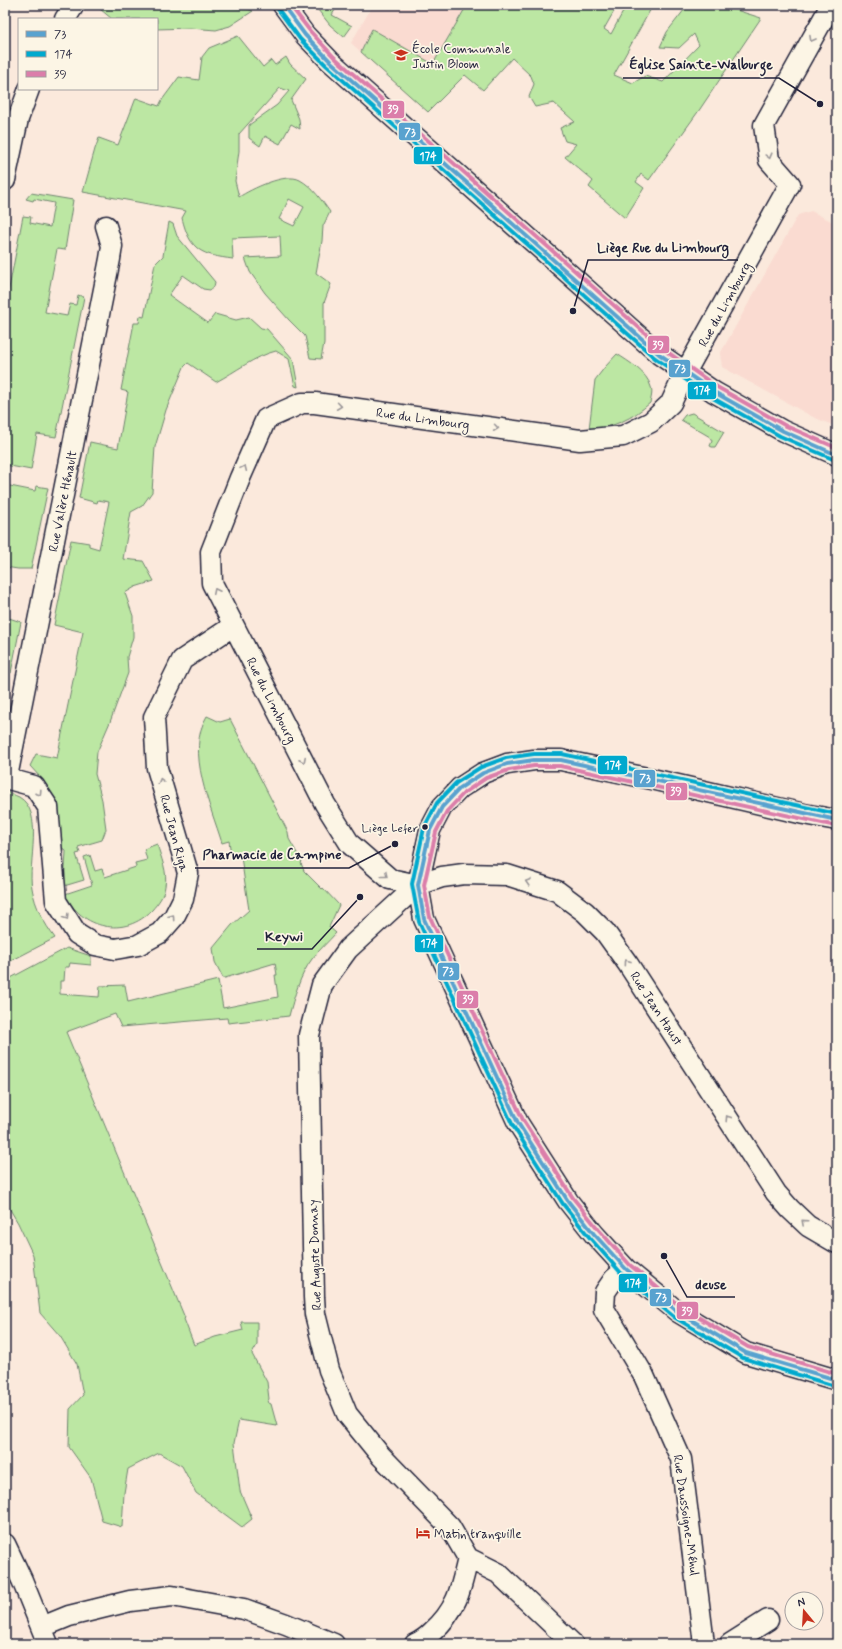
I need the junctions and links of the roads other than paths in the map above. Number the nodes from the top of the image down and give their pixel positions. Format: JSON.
{"nodes":[{"id":1,"x":74,"y":5,"type":"edge"},
{"id":2,"x":283,"y":5,"type":"edge"},
{"id":3,"x":832,"y":5,"type":"edge"},
{"id":4,"x":66,"y":18,"type":"edge"},
{"id":5,"x":29,"y":90,"type":"edge"},
{"id":6,"x":5,"y":180,"type":"edge"},
{"id":7,"x":106,"y":226,"type":"dead end"},
{"id":8,"x":685,"y":373,"type":"junction"},
{"id":9,"x":837,"y":455,"type":"edge"},
{"id":10,"x":233,"y":626,"type":"junction"},
{"id":11,"x":6,"y":777,"type":"edge"},
{"id":12,"x":837,"y":820,"type":"edge"},
{"id":13,"x":418,"y":885,"type":"junction"},
{"id":14,"x":837,"y":1243,"type":"edge"},
{"id":15,"x":626,"y":1269,"type":"junction"},
{"id":16,"x":837,"y":1380,"type":"edge"},
{"id":17,"x":5,"y":1544,"type":"edge"},
{"id":18,"x":468,"y":1558,"type":"junction"},
{"id":19,"x":768,"y":1620,"type":"dead end"},
{"id":20,"x":45,"y":1636,"type":"edge"},
{"id":21,"x":334,"y":1644,"type":"edge"},
{"id":22,"x":415,"y":1644,"type":"edge"},
{"id":23,"x":573,"y":1644,"type":"edge"},
{"id":24,"x":704,"y":1644,"type":"edge"},
{"id":25,"x":730,"y":1644,"type":"edge"}],
"edges":[{"from":1,"to":4,"type":"street"},
{"from":2,"to":8,"type":"street"},
{"from":3,"to":8,"type":"street","name":"Rue du Limbourg","one_way":true},
{"from":5,"to":6,"type":"street"},
{"from":7,"to":11,"type":"street","name":"Rue Valère Hénault"},
{"from":8,"to":9,"type":"street"},
{"from":10,"to":8,"type":"street","name":"Rue du Limbourg","one_way":true},
{"from":11,"to":10,"type":"street","name":"Rue Jean Riga","one_way":true},
{"from":10,"to":13,"type":"street","name":"Rue du Limbourg","one_way":true},
{"from":12,"to":13,"type":"street"},
{"from":14,"to":13,"type":"street","name":"Rue Jean Haust","one_way":true},
{"from":13,"to":15,"type":"street"},
{"from":13,"to":18,"type":"street","name":"Rue Auguste Donnay"},
{"from":15,"to":16,"type":"street"},
{"from":15,"to":24,"type":"street","name":"Rue Daussoigne-Méhul"},
{"from":17,"to":20,"type":"street"},
{"from":18,"to":22,"type":"street"},
{"from":18,"to":23,"type":"street"},
{"from":19,"to":25,"type":"street"},
{"from":20,"to":21,"type":"street"}]}
